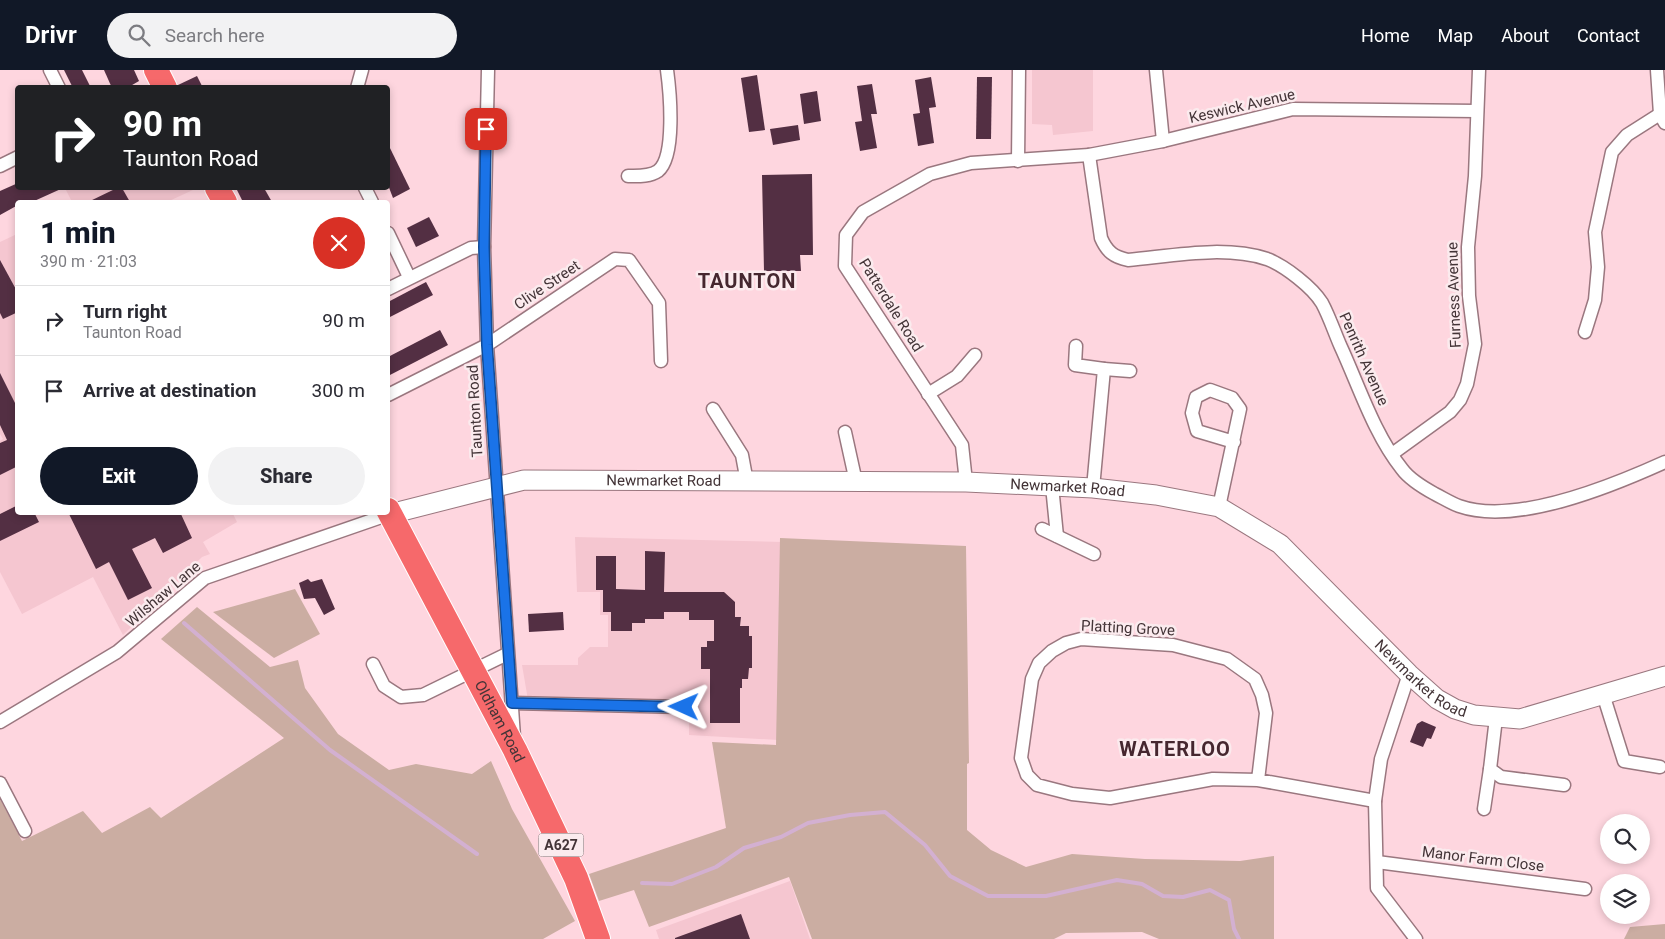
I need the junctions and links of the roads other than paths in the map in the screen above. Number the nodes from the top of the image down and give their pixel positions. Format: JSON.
{"nodes":[{"id":1,"x":50,"y":70,"type":"edge"},
{"id":2,"x":362,"y":70,"type":"edge"},
{"id":3,"x":488,"y":70,"type":"edge"},
{"id":4,"x":667,"y":70,"type":"edge"},
{"id":5,"x":1020,"y":70,"type":"edge"},
{"id":6,"x":1156,"y":70,"type":"edge"},
{"id":7,"x":1479,"y":70,"type":"edge"},
{"id":8,"x":1657,"y":70,"type":"edge"},
{"id":9,"x":58,"y":85,"type":"edge"},
{"id":10,"x":358,"y":85,"type":"edge"},
{"id":11,"x":1477,"y":111,"type":"junction"},
{"id":12,"x":1663,"y":118,"type":"edge"},
{"id":13,"x":1163,"y":141,"type":"junction"},
{"id":14,"x":1089,"y":155,"type":"junction"},
{"id":15,"x":15,"y":158,"type":"edge"},
{"id":16,"x":1018,"y":160,"type":"junction"},
{"id":17,"x":1,"y":163,"type":"edge"},
{"id":18,"x":628,"y":176,"type":"dead end"},
{"id":19,"x":390,"y":237,"type":"edge"},
{"id":20,"x":484,"y":247,"type":"junction"},
{"id":21,"x":409,"y":277,"type":"junction"},
{"id":22,"x":390,"y":288,"type":"edge"},
{"id":23,"x":1585,"y":332,"type":"dead end"},
{"id":24,"x":487,"y":345,"type":"junction"},
{"id":25,"x":1076,"y":346,"type":"dead end"},
{"id":26,"x":975,"y":355,"type":"dead end"},
{"id":27,"x":661,"y":361,"type":"dead end"},
{"id":28,"x":1104,"y":369,"type":"junction"},
{"id":29,"x":1130,"y":371,"type":"dead end"},
{"id":30,"x":390,"y":394,"type":"edge"},
{"id":31,"x":928,"y":394,"type":"junction"},
{"id":32,"x":713,"y":409,"type":"dead end"},
{"id":33,"x":845,"y":432,"type":"dead end"},
{"id":34,"x":1234,"y":442,"type":"junction"},
{"id":35,"x":1392,"y":454,"type":"junction"},
{"id":36,"x":1665,"y":462,"type":"edge"},
{"id":37,"x":747,"y":482,"type":"junction"},
{"id":38,"x":856,"y":482,"type":"junction"},
{"id":39,"x":966,"y":482,"type":"junction"},
{"id":40,"x":1052,"y":486,"type":"junction"},
{"id":41,"x":495,"y":488,"type":"junction"},
{"id":42,"x":1093,"y":488,"type":"junction"},
{"id":43,"x":1219,"y":507,"type":"junction"},
{"id":44,"x":390,"y":512,"type":"edge"},
{"id":45,"x":390,"y":514,"type":"edge"},
{"id":46,"x":381,"y":515,"type":"edge"},
{"id":47,"x":1042,"y":529,"type":"dead end"},
{"id":48,"x":1057,"y":536,"type":"junction"},
{"id":49,"x":1094,"y":554,"type":"dead end"},
{"id":50,"x":507,"y":654,"type":"junction"},
{"id":51,"x":372,"y":664,"type":"dead end"},
{"id":52,"x":473,"y":669,"type":"junction"},
{"id":53,"x":1409,"y":674,"type":"junction"},
{"id":54,"x":1665,"y":676,"type":"edge"},
{"id":55,"x":1603,"y":694,"type":"junction"},
{"id":56,"x":512,"y":703,"type":"junction"},
{"id":57,"x":684,"y":707,"type":"dead end"},
{"id":58,"x":1496,"y":718,"type":"junction"},
{"id":59,"x":0,"y":722,"type":"edge"},
{"id":60,"x":514,"y":750,"type":"junction"},
{"id":61,"x":1660,"y":767,"type":"dead end"},
{"id":62,"x":1490,"y":769,"type":"junction"},
{"id":63,"x":1258,"y":780,"type":"junction"},
{"id":64,"x":0,"y":783,"type":"edge"},
{"id":65,"x":1564,"y":785,"type":"dead end"},
{"id":66,"x":1375,"y":801,"type":"junction"},
{"id":67,"x":1484,"y":809,"type":"dead end"},
{"id":68,"x":25,"y":831,"type":"dead end"},
{"id":69,"x":1377,"y":862,"type":"junction"},
{"id":70,"x":1585,"y":889,"type":"dead end"},
{"id":71,"x":598,"y":939,"type":"edge"},
{"id":72,"x":1416,"y":939,"type":"edge"}],
"edges":[{"from":1,"to":9,"type":"street"},
{"from":2,"to":10,"type":"street"},
{"from":3,"to":20,"type":"street","name":"Taunton Road"},
{"from":4,"to":18,"type":"street"},
{"from":5,"to":16,"type":"street"},
{"from":6,"to":13,"type":"street"},
{"from":7,"to":11,"type":"street","name":"Furness Avenue"},
{"from":8,"to":12,"type":"street"},
{"from":11,"to":13,"type":"street","name":"Keswick Avenue"},
{"from":11,"to":35,"type":"street","name":"Furness Avenue"},
{"from":12,"to":23,"type":"street"},
{"from":13,"to":14,"type":"street","name":"Keswick Avenue"},
{"from":14,"to":16,"type":"street","name":"Keswick Avenue"},
{"from":14,"to":35,"type":"street","name":"Penrith Avenue"},
{"from":15,"to":17,"type":"street"},
{"from":16,"to":31,"type":"street","name":"Patterdale Road"},
{"from":19,"to":21,"type":"street"},
{"from":20,"to":21,"type":"street"},
{"from":20,"to":24,"type":"street","name":"Taunton Road"},
{"from":21,"to":22,"type":"street"},
{"from":24,"to":27,"type":"street","name":"Clive Street"},
{"from":24,"to":30,"type":"street","name":"Clive Street"},
{"from":24,"to":41,"type":"street","name":"Taunton Road"},
{"from":25,"to":28,"type":"street"},
{"from":26,"to":31,"type":"street"},
{"from":28,"to":29,"type":"street"},
{"from":28,"to":42,"type":"street"},
{"from":31,"to":39,"type":"street","name":"Patterdale Road"},
{"from":32,"to":37,"type":"street"},
{"from":33,"to":38,"type":"street"},
{"from":34,"to":34,"type":"street"},
{"from":34,"to":43,"type":"street"},
{"from":35,"to":36,"type":"street","name":"Penrith Avenue"},
{"from":37,"to":38,"type":"street","name":"Newmarket Road"},
{"from":37,"to":41,"type":"street","name":"Newmarket Road"},
{"from":38,"to":39,"type":"street","name":"Newmarket Road"},
{"from":39,"to":40,"type":"street","name":"Newmarket Road"},
{"from":40,"to":42,"type":"street","name":"Newmarket Road"},
{"from":40,"to":48,"type":"street"},
{"from":41,"to":44,"type":"street","name":"Newmarket Road"},
{"from":41,"to":50,"type":"street","name":"Taunton Road"},
{"from":42,"to":43,"type":"street","name":"Newmarket Road"},
{"from":43,"to":53,"type":"street","name":"Newmarket Road"},
{"from":45,"to":52,"type":"highway","name":"Oldham Road","number":"A627"},
{"from":46,"to":59,"type":"street","name":"Wilshaw Lane"},
{"from":47,"to":48,"type":"street"},
{"from":48,"to":49,"type":"street"},
{"from":50,"to":52,"type":"street"},
{"from":50,"to":56,"type":"street","name":"Taunton Road"},
{"from":51,"to":52,"type":"street"},
{"from":52,"to":60,"type":"highway","name":"Oldham Road","number":"A627"},
{"from":53,"to":58,"type":"street","name":"Newmarket Road"},
{"from":53,"to":66,"type":"street"},
{"from":54,"to":55,"type":"street","name":"Newmarket Road"},
{"from":55,"to":58,"type":"street","name":"Newmarket Road"},
{"from":55,"to":61,"type":"street"},
{"from":56,"to":57,"type":"street"},
{"from":56,"to":60,"type":"street","name":"Taunton Road"},
{"from":58,"to":62,"type":"street"},
{"from":60,"to":71,"type":"highway","name":"Oldham Road","number":"A627"},
{"from":62,"to":65,"type":"street"},
{"from":62,"to":67,"type":"street"},
{"from":63,"to":63,"type":"street","name":"Platting Grove"},
{"from":63,"to":66,"type":"street","name":"Platting Grove"},
{"from":64,"to":68,"type":"street"},
{"from":66,"to":69,"type":"street"},
{"from":69,"to":70,"type":"street","name":"Manor Farm Close"},
{"from":69,"to":72,"type":"street"}]}
